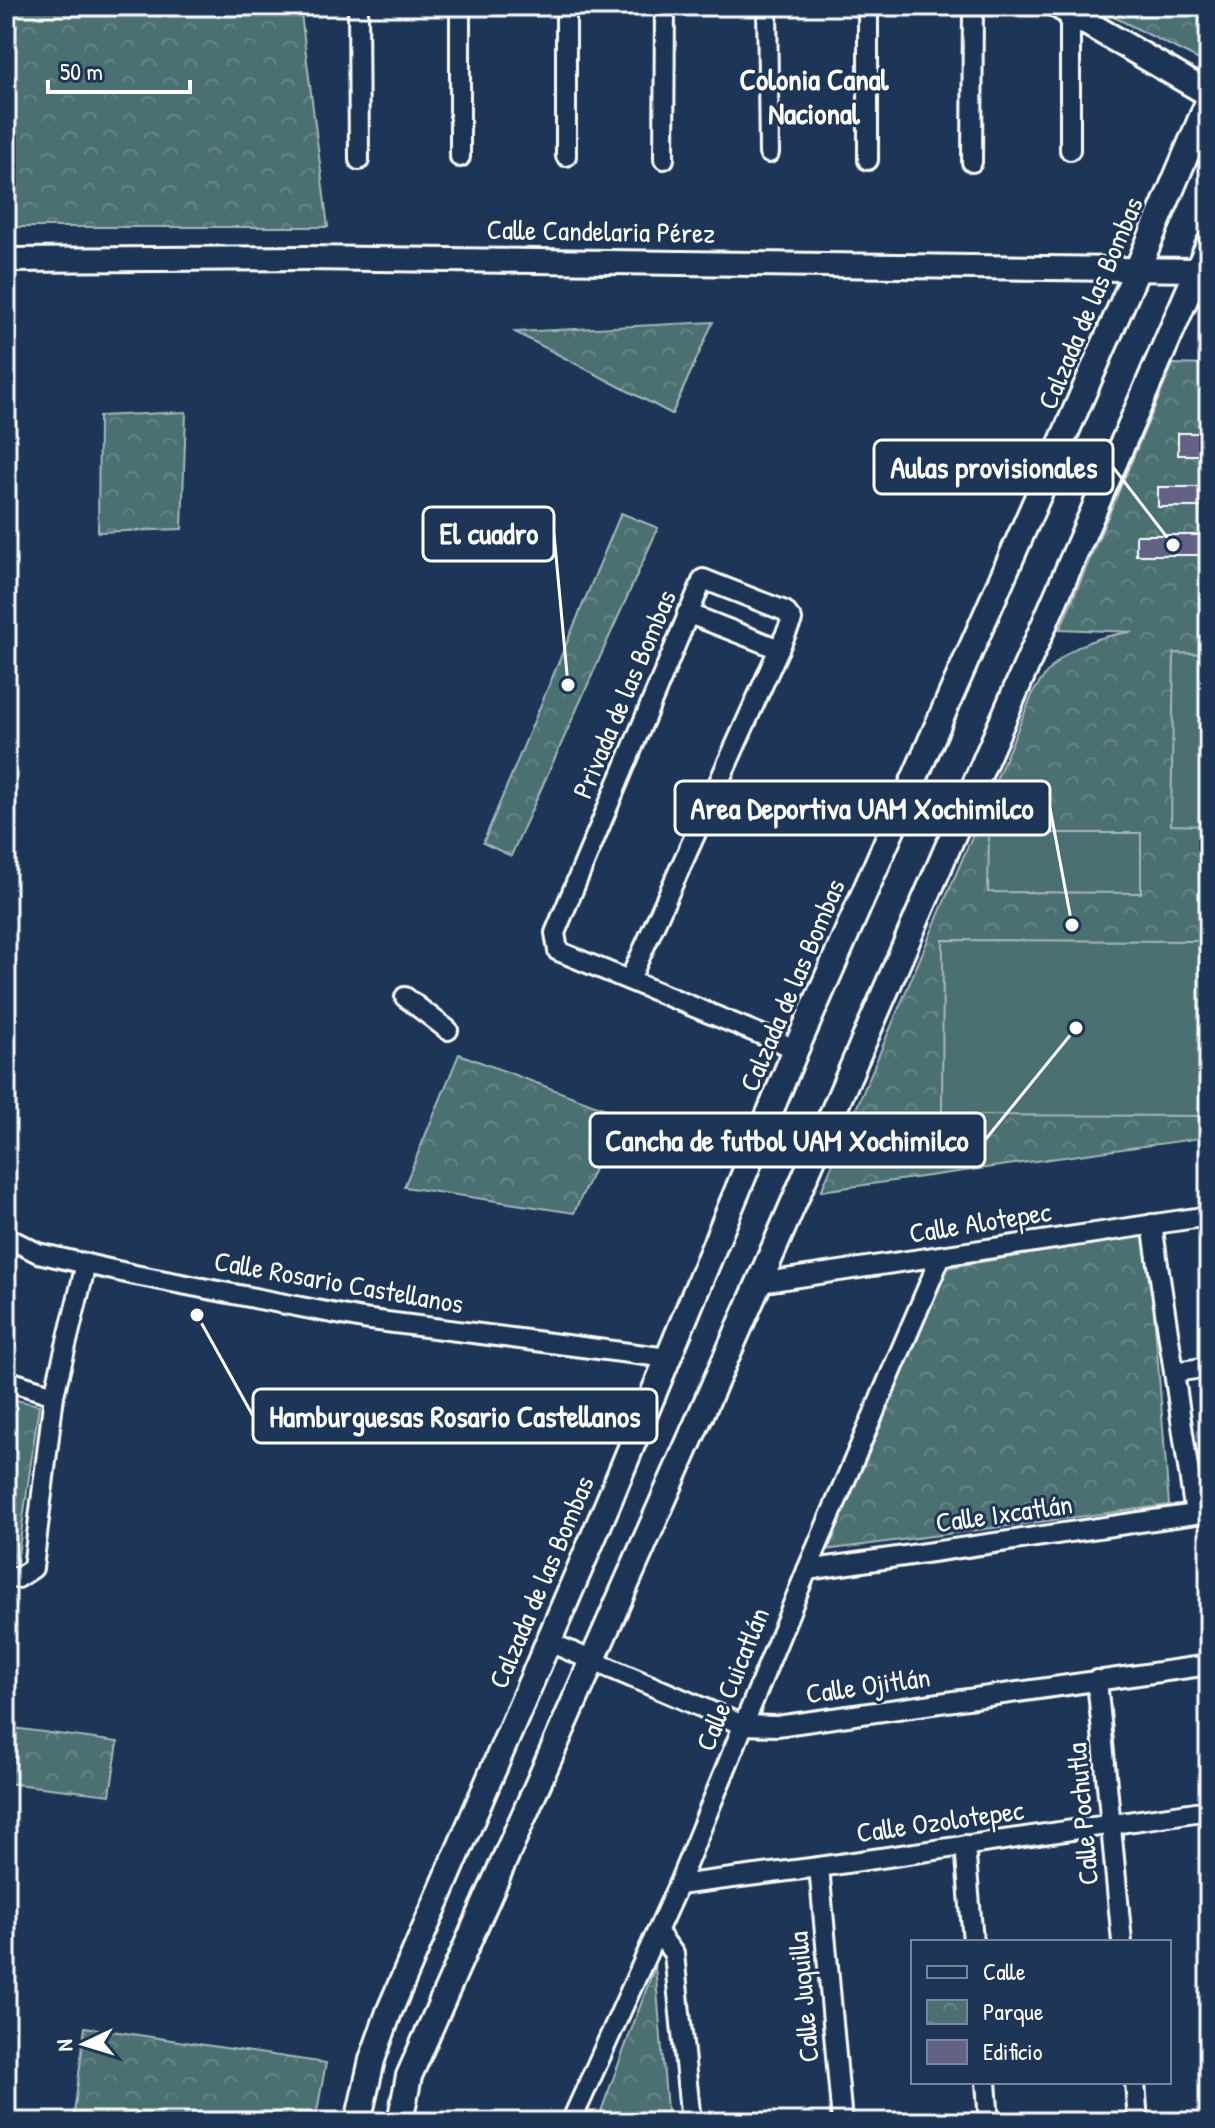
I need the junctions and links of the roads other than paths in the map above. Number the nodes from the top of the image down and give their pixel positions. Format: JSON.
{"nodes":[{"id":1,"x":358,"y":6,"type":"edge"},
{"id":2,"x":460,"y":6,"type":"edge"},
{"id":3,"x":566,"y":6,"type":"edge"},
{"id":4,"x":665,"y":6,"type":"edge"},
{"id":5,"x":767,"y":6,"type":"edge"},
{"id":6,"x":868,"y":6,"type":"edge"},
{"id":7,"x":973,"y":6,"type":"edge"},
{"id":8,"x":1066,"y":8,"type":"edge"},
{"id":9,"x":1209,"y":97,"type":"edge"},
{"id":10,"x":1070,"y":150,"type":"dead end"},
{"id":11,"x":769,"y":153,"type":"dead end"},
{"id":12,"x":566,"y":156,"type":"dead end"},
{"id":13,"x":460,"y":157,"type":"dead end"},
{"id":14,"x":664,"y":159,"type":"dead end"},
{"id":15,"x":359,"y":160,"type":"dead end"},
{"id":16,"x":868,"y":160,"type":"dead end"},
{"id":17,"x":972,"y":162,"type":"dead end"},
{"id":18,"x":1209,"y":244,"type":"edge"},
{"id":19,"x":6,"y":260,"type":"edge"},
{"id":20,"x":1137,"y":270,"type":"junction"},
{"id":21,"x":1196,"y":270,"type":"junction"},
{"id":22,"x":687,"y":613,"type":"junction"},
{"id":23,"x":779,"y":649,"type":"junction"},
{"id":24,"x":630,"y":979,"type":"junction"},
{"id":25,"x":405,"y":997,"type":"dead end"},
{"id":26,"x":448,"y":1030,"type":"dead end"},
{"id":27,"x":796,"y":1049,"type":"junction"},
{"id":28,"x":1209,"y":1216,"type":"edge"},
{"id":29,"x":1152,"y":1224,"type":"junction"},
{"id":30,"x":6,"y":1237,"type":"edge"},
{"id":31,"x":941,"y":1256,"type":"junction"},
{"id":32,"x":86,"y":1264,"type":"junction"},
{"id":33,"x":759,"y":1283,"type":"junction"},
{"id":34,"x":668,"y":1358,"type":"junction"},
{"id":35,"x":1209,"y":1367,"type":"edge"},
{"id":36,"x":1175,"y":1372,"type":"junction"},
{"id":37,"x":6,"y":1380,"type":"edge"},
{"id":38,"x":54,"y":1395,"type":"junction"},
{"id":39,"x":1202,"y":1513,"type":"edge"},
{"id":40,"x":807,"y":1570,"type":"junction"},
{"id":41,"x":6,"y":1576,"type":"edge"},
{"id":42,"x":549,"y":1642,"type":"junction"},
{"id":43,"x":593,"y":1661,"type":"junction"},
{"id":44,"x":1209,"y":1665,"type":"edge"},
{"id":45,"x":1097,"y":1680,"type":"junction"},
{"id":46,"x":743,"y":1725,"type":"junction"},
{"id":47,"x":1209,"y":1810,"type":"edge"},
{"id":48,"x":1111,"y":1824,"type":"junction"},
{"id":49,"x":965,"y":1845,"type":"junction"},
{"id":50,"x":819,"y":1867,"type":"junction"},
{"id":51,"x":678,"y":1885,"type":"junction"},
{"id":52,"x":657,"y":1931,"type":"junction"},
{"id":53,"x":973,"y":1940,"type":"edge"},
{"id":54,"x":1122,"y":1940,"type":"edge"},
{"id":55,"x":986,"y":2084,"type":"edge"},
{"id":56,"x":1135,"y":2084,"type":"edge"},
{"id":57,"x":358,"y":2122,"type":"edge"},
{"id":58,"x":400,"y":2122,"type":"edge"},
{"id":59,"x":571,"y":2122,"type":"edge"},
{"id":60,"x":691,"y":2122,"type":"edge"},
{"id":61,"x":842,"y":2122,"type":"edge"},
{"id":62,"x":989,"y":2122,"type":"edge"},
{"id":63,"x":1138,"y":2122,"type":"edge"}],
"edges":[{"from":1,"to":15,"type":"street"},
{"from":2,"to":13,"type":"street"},
{"from":3,"to":12,"type":"street"},
{"from":4,"to":14,"type":"street"},
{"from":5,"to":11,"type":"street"},
{"from":6,"to":16,"type":"street"},
{"from":7,"to":17,"type":"street"},
{"from":8,"to":9,"type":"main road"},
{"from":8,"to":10,"type":"street"},
{"from":9,"to":20,"type":"main road","name":"Calzada de las Bombas"},
{"from":18,"to":21,"type":"main road"},
{"from":19,"to":20,"type":"street","name":"Calle Candelaria Pérez"},
{"from":20,"to":21,"type":"street","name":"Calle Candelaria Pérez"},
{"from":20,"to":27,"type":"main road","name":"Calzada de las Bombas"},
{"from":21,"to":33,"type":"main road"},
{"from":22,"to":23,"type":"street"},
{"from":22,"to":23,"type":"street","name":"Privada de las Bombas"},
{"from":22,"to":24,"type":"street","name":"Privada de las Bombas"},
{"from":23,"to":24,"type":"street","name":"Privada de las Bombas"},
{"from":24,"to":27,"type":"street","name":"Privada de las Bombas"},
{"from":25,"to":26,"type":"street"},
{"from":27,"to":34,"type":"main road","name":"Calzada de las Bombas"},
{"from":28,"to":29,"type":"street","name":"Calle Alotepec"},
{"from":29,"to":31,"type":"street","name":"Calle Alotepec"},
{"from":29,"to":36,"type":"street"},
{"from":30,"to":32,"type":"street","name":"Calle Rosario Castellanos"},
{"from":31,"to":33,"type":"street","name":"Calle Alotepec"},
{"from":31,"to":40,"type":"street","name":"Calle Cuicatlán"},
{"from":32,"to":34,"type":"street","name":"Calle Rosario Castellanos"},
{"from":32,"to":38,"type":"street"},
{"from":33,"to":43,"type":"main road"},
{"from":34,"to":42,"type":"main road","name":"Calzada de las Bombas"},
{"from":35,"to":36,"type":"street"},
{"from":36,"to":39,"type":"street"},
{"from":37,"to":38,"type":"street"},
{"from":38,"to":41,"type":"street"},
{"from":39,"to":40,"type":"street","name":"Calle Ixcatlán"},
{"from":40,"to":46,"type":"street","name":"Calle Cuicatlán"},
{"from":42,"to":43,"type":"street","name":"Calle Ojitlán"},
{"from":42,"to":57,"type":"main road","name":"Calzada de las Bombas"},
{"from":43,"to":46,"type":"street","name":"Calle Ojitlán"},
{"from":43,"to":58,"type":"main road"},
{"from":44,"to":45,"type":"street","name":"Calle Ojitlán"},
{"from":45,"to":46,"type":"street","name":"Calle Ojitlán"},
{"from":45,"to":48,"type":"street","name":"Calle Pochutla"},
{"from":46,"to":51,"type":"street","name":"Calle Cuicatlán"},
{"from":47,"to":48,"type":"street","name":"Calle Ozolotepec"},
{"from":48,"to":49,"type":"street","name":"Calle Ozolotepec"},
{"from":48,"to":54,"type":"street","name":"Calle Pochutla"},
{"from":49,"to":50,"type":"street","name":"Calle Ozolotepec"},
{"from":49,"to":53,"type":"street"},
{"from":50,"to":51,"type":"street","name":"Calle Ozolotepec"},
{"from":50,"to":61,"type":"street","name":"Calle Juquilla"},
{"from":51,"to":52,"type":"street","name":"Calle Cuicatlán"},
{"from":52,"to":59,"type":"street","name":"Calle Cuicatlán"},
{"from":52,"to":60,"type":"street"},
{"from":55,"to":62,"type":"street"},
{"from":56,"to":63,"type":"street"}]}
